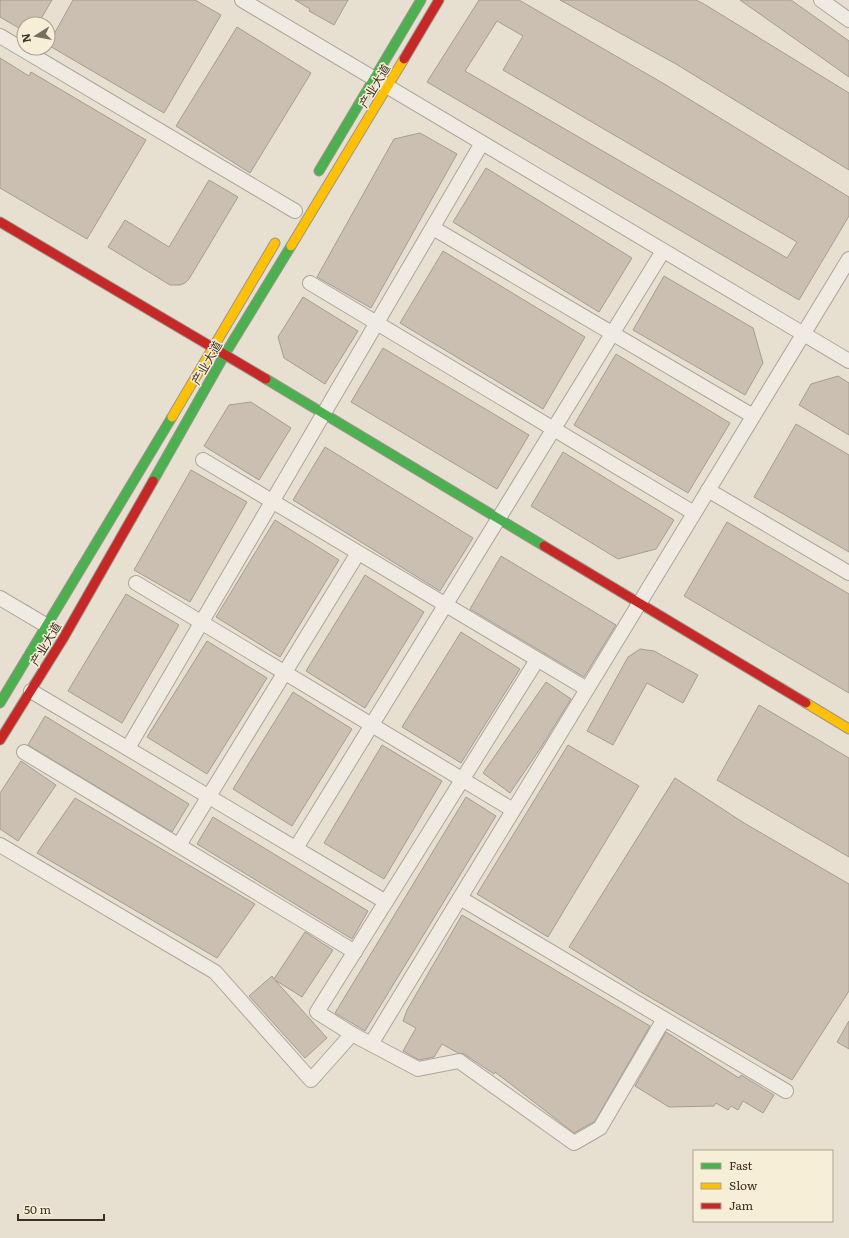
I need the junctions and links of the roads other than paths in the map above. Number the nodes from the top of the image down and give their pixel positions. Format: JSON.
{"nodes":[{"id":1,"x":242,"y":0,"type":"edge"},
{"id":2,"x":421,"y":0,"type":"edge"},
{"id":3,"x":439,"y":0,"type":"edge"},
{"id":4,"x":821,"y":0,"type":"edge"},
{"id":5,"x":849,"y":20,"type":"edge"},
{"id":6,"x":0,"y":36,"type":"edge"},
{"id":7,"x":375,"y":79,"type":"junction"},
{"id":8,"x":388,"y":87,"type":"junction"},
{"id":9,"x":482,"y":143,"type":"junction"},
{"id":10,"x":315,"y":178,"type":"dead end"},
{"id":11,"x":295,"y":211,"type":"dead end"},
{"id":12,"x":0,"y":222,"type":"edge"},
{"id":13,"x":433,"y":228,"type":"junction"},
{"id":14,"x":278,"y":238,"type":"dead end"},
{"id":15,"x":662,"y":251,"type":"junction"},
{"id":16,"x":849,"y":258,"type":"edge"},
{"id":17,"x":310,"y":284,"type":"dead end"},
{"id":18,"x":377,"y":323,"type":"junction"},
{"id":19,"x":612,"y":334,"type":"junction"},
{"id":20,"x":803,"y":335,"type":"junction"},
{"id":21,"x":212,"y":347,"type":"junction"},
{"id":22,"x":225,"y":354,"type":"junction"},
{"id":23,"x":849,"y":360,"type":"edge"},
{"id":24,"x":324,"y":414,"type":"junction"},
{"id":25,"x":753,"y":416,"type":"junction"},
{"id":26,"x":553,"y":429,"type":"junction"},
{"id":27,"x":203,"y":460,"type":"dead end"},
{"id":28,"x":708,"y":490,"type":"junction"},
{"id":29,"x":272,"y":502,"type":"junction"},
{"id":30,"x":694,"y":513,"type":"junction"},
{"id":31,"x":498,"y":518,"type":"junction"},
{"id":32,"x":358,"y":553,"type":"junction"},
{"id":33,"x":849,"y":572,"type":"edge"},
{"id":34,"x":136,"y":583,"type":"dead end"},
{"id":35,"x":0,"y":598,"type":"edge"},
{"id":36,"x":639,"y":603,"type":"junction"},
{"id":37,"x":445,"y":605,"type":"junction"},
{"id":38,"x":201,"y":623,"type":"junction"},
{"id":39,"x":48,"y":627,"type":"junction"},
{"id":40,"x":64,"y":637,"type":"junction"},
{"id":41,"x":537,"y":660,"type":"junction"},
{"id":42,"x":285,"y":673,"type":"junction"},
{"id":43,"x":587,"y":689,"type":"junction"},
{"id":44,"x":31,"y":691,"type":"junction"},
{"id":45,"x":0,"y":703,"type":"edge"},
{"id":46,"x":371,"y":725,"type":"junction"},
{"id":47,"x":849,"y":729,"type":"edge"},
{"id":48,"x":0,"y":740,"type":"edge"},
{"id":49,"x":128,"y":748,"type":"junction"},
{"id":50,"x":24,"y":752,"type":"dead end"},
{"id":51,"x":463,"y":780,"type":"junction"},
{"id":52,"x":209,"y":796,"type":"junction"},
{"id":53,"x":513,"y":810,"type":"junction"},
{"id":54,"x":0,"y":845,"type":"edge"},
{"id":55,"x":179,"y":845,"type":"junction"},
{"id":56,"x":296,"y":848,"type":"junction"},
{"id":57,"x":460,"y":898,"type":"junction"},
{"id":58,"x":386,"y":902,"type":"junction"},
{"id":59,"x":355,"y":952,"type":"junction"},
{"id":60,"x":664,"y":1019,"type":"junction"},
{"id":61,"x":352,"y":1034,"type":"junction"},
{"id":62,"x":371,"y":1044,"type":"junction"},
{"id":63,"x":786,"y":1091,"type":"dead end"}],
"edges":[{"from":1,"to":7,"type":"street"},
{"from":2,"to":7,"type":"main road","name":"产业大道"},
{"from":3,"to":8,"type":"main road","name":"产业大道"},
{"from":4,"to":5,"type":"street"},
{"from":6,"to":11,"type":"street"},
{"from":7,"to":8,"type":"street"},
{"from":7,"to":10,"type":"main road","name":"产业大道"},
{"from":8,"to":9,"type":"street"},
{"from":8,"to":22,"type":"main road","name":"产业大道"},
{"from":9,"to":13,"type":"street"},
{"from":9,"to":15,"type":"street"},
{"from":12,"to":21,"type":"main road"},
{"from":13,"to":18,"type":"street"},
{"from":13,"to":19,"type":"street"},
{"from":14,"to":21,"type":"main road","name":"产业大道"},
{"from":15,"to":19,"type":"street"},
{"from":15,"to":20,"type":"street"},
{"from":16,"to":20,"type":"street"},
{"from":17,"to":18,"type":"street"},
{"from":18,"to":24,"type":"street"},
{"from":18,"to":26,"type":"street"},
{"from":19,"to":25,"type":"street"},
{"from":19,"to":26,"type":"street"},
{"from":20,"to":23,"type":"street"},
{"from":20,"to":25,"type":"street"},
{"from":21,"to":22,"type":"main road"},
{"from":21,"to":39,"type":"main road","name":"产业大道"},
{"from":22,"to":24,"type":"main road"},
{"from":22,"to":40,"type":"main road","name":"产业大道"},
{"from":24,"to":29,"type":"street"},
{"from":24,"to":31,"type":"main road"},
{"from":25,"to":28,"type":"street"},
{"from":26,"to":30,"type":"street"},
{"from":26,"to":31,"type":"street"},
{"from":27,"to":29,"type":"street"},
{"from":28,"to":30,"type":"street"},
{"from":28,"to":33,"type":"street"},
{"from":29,"to":32,"type":"street"},
{"from":29,"to":38,"type":"street"},
{"from":30,"to":36,"type":"street"},
{"from":31,"to":36,"type":"main road"},
{"from":31,"to":37,"type":"street"},
{"from":32,"to":37,"type":"street"},
{"from":32,"to":42,"type":"street"},
{"from":34,"to":38,"type":"street"},
{"from":35,"to":39,"type":"street"},
{"from":36,"to":43,"type":"street"},
{"from":36,"to":47,"type":"main road"},
{"from":37,"to":41,"type":"street"},
{"from":37,"to":46,"type":"street"},
{"from":38,"to":42,"type":"street"},
{"from":38,"to":49,"type":"street"},
{"from":39,"to":40,"type":"street"},
{"from":39,"to":45,"type":"main road","name":"产业大道"},
{"from":40,"to":44,"type":"main road","name":"产业大道"},
{"from":41,"to":43,"type":"street"},
{"from":41,"to":51,"type":"street"},
{"from":42,"to":46,"type":"street"},
{"from":42,"to":52,"type":"street"},
{"from":43,"to":53,"type":"street"},
{"from":44,"to":48,"type":"main road","name":"产业大道"},
{"from":44,"to":49,"type":"street"},
{"from":46,"to":51,"type":"street"},
{"from":46,"to":56,"type":"street"},
{"from":49,"to":52,"type":"street"},
{"from":50,"to":55,"type":"street"},
{"from":51,"to":53,"type":"street"},
{"from":51,"to":58,"type":"street"},
{"from":52,"to":55,"type":"street"},
{"from":52,"to":56,"type":"street"},
{"from":53,"to":57,"type":"street"},
{"from":54,"to":61,"type":"street"},
{"from":55,"to":59,"type":"street"},
{"from":56,"to":58,"type":"street"},
{"from":57,"to":60,"type":"street"},
{"from":57,"to":62,"type":"street"},
{"from":58,"to":59,"type":"street"},
{"from":59,"to":61,"type":"street"},
{"from":60,"to":62,"type":"street"},
{"from":60,"to":63,"type":"street"},
{"from":61,"to":62,"type":"street"}]}
